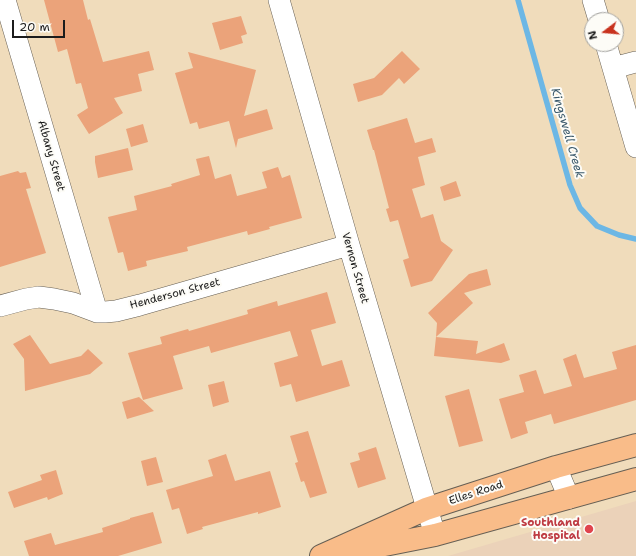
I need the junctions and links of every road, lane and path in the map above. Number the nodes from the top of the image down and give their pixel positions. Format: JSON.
{"nodes":[{"id":1,"x":5,"y":0,"type":"edge"},
{"id":2,"x":279,"y":0,"type":"edge"},
{"id":3,"x":594,"y":0,"type":"edge"},
{"id":4,"x":597,"y":12,"type":"edge"},
{"id":5,"x":608,"y":52,"type":"edge"},
{"id":6,"x":636,"y":62,"type":"edge"},
{"id":7,"x":613,"y":68,"type":"junction"},
{"id":8,"x":636,"y":147,"type":"edge"},
{"id":9,"x":349,"y":245,"type":"junction"},
{"id":10,"x":0,"y":306,"type":"edge"},
{"id":11,"x":97,"y":312,"type":"junction"},
{"id":12,"x":636,"y":445,"type":"edge"},
{"id":13,"x":556,"y":467,"type":"junction"},
{"id":14,"x":636,"y":479,"type":"edge"},
{"id":15,"x":569,"y":498,"type":"junction"},
{"id":16,"x":426,"y":509,"type":"junction"},
{"id":17,"x":434,"y":535,"type":"junction"},
{"id":18,"x":321,"y":556,"type":"edge"},
{"id":19,"x":329,"y":556,"type":"edge"}],
"edges":[{"from":1,"to":11,"type":"street","name":"Albany Street"},
{"from":2,"to":9,"type":"street","name":"Vernon Street"},
{"from":3,"to":4,"type":"street"},
{"from":5,"to":7,"type":"street"},
{"from":6,"to":7,"type":"street"},
{"from":7,"to":8,"type":"street"},
{"from":9,"to":11,"type":"street","name":"Henderson Street"},
{"from":9,"to":16,"type":"street","name":"Vernon Street"},
{"from":10,"to":11,"type":"street","name":"Henderson Street"},
{"from":12,"to":13,"type":"main road","name":"Elles Road"},
{"from":13,"to":15,"type":"street"},
{"from":13,"to":16,"type":"main road","name":"Elles Road"},
{"from":14,"to":15,"type":"main road"},
{"from":15,"to":17,"type":"main road"},
{"from":16,"to":17,"type":"street","name":"Vernon Street"},
{"from":16,"to":18,"type":"main road","name":"Elles Road"},
{"from":17,"to":19,"type":"main road"}]}
